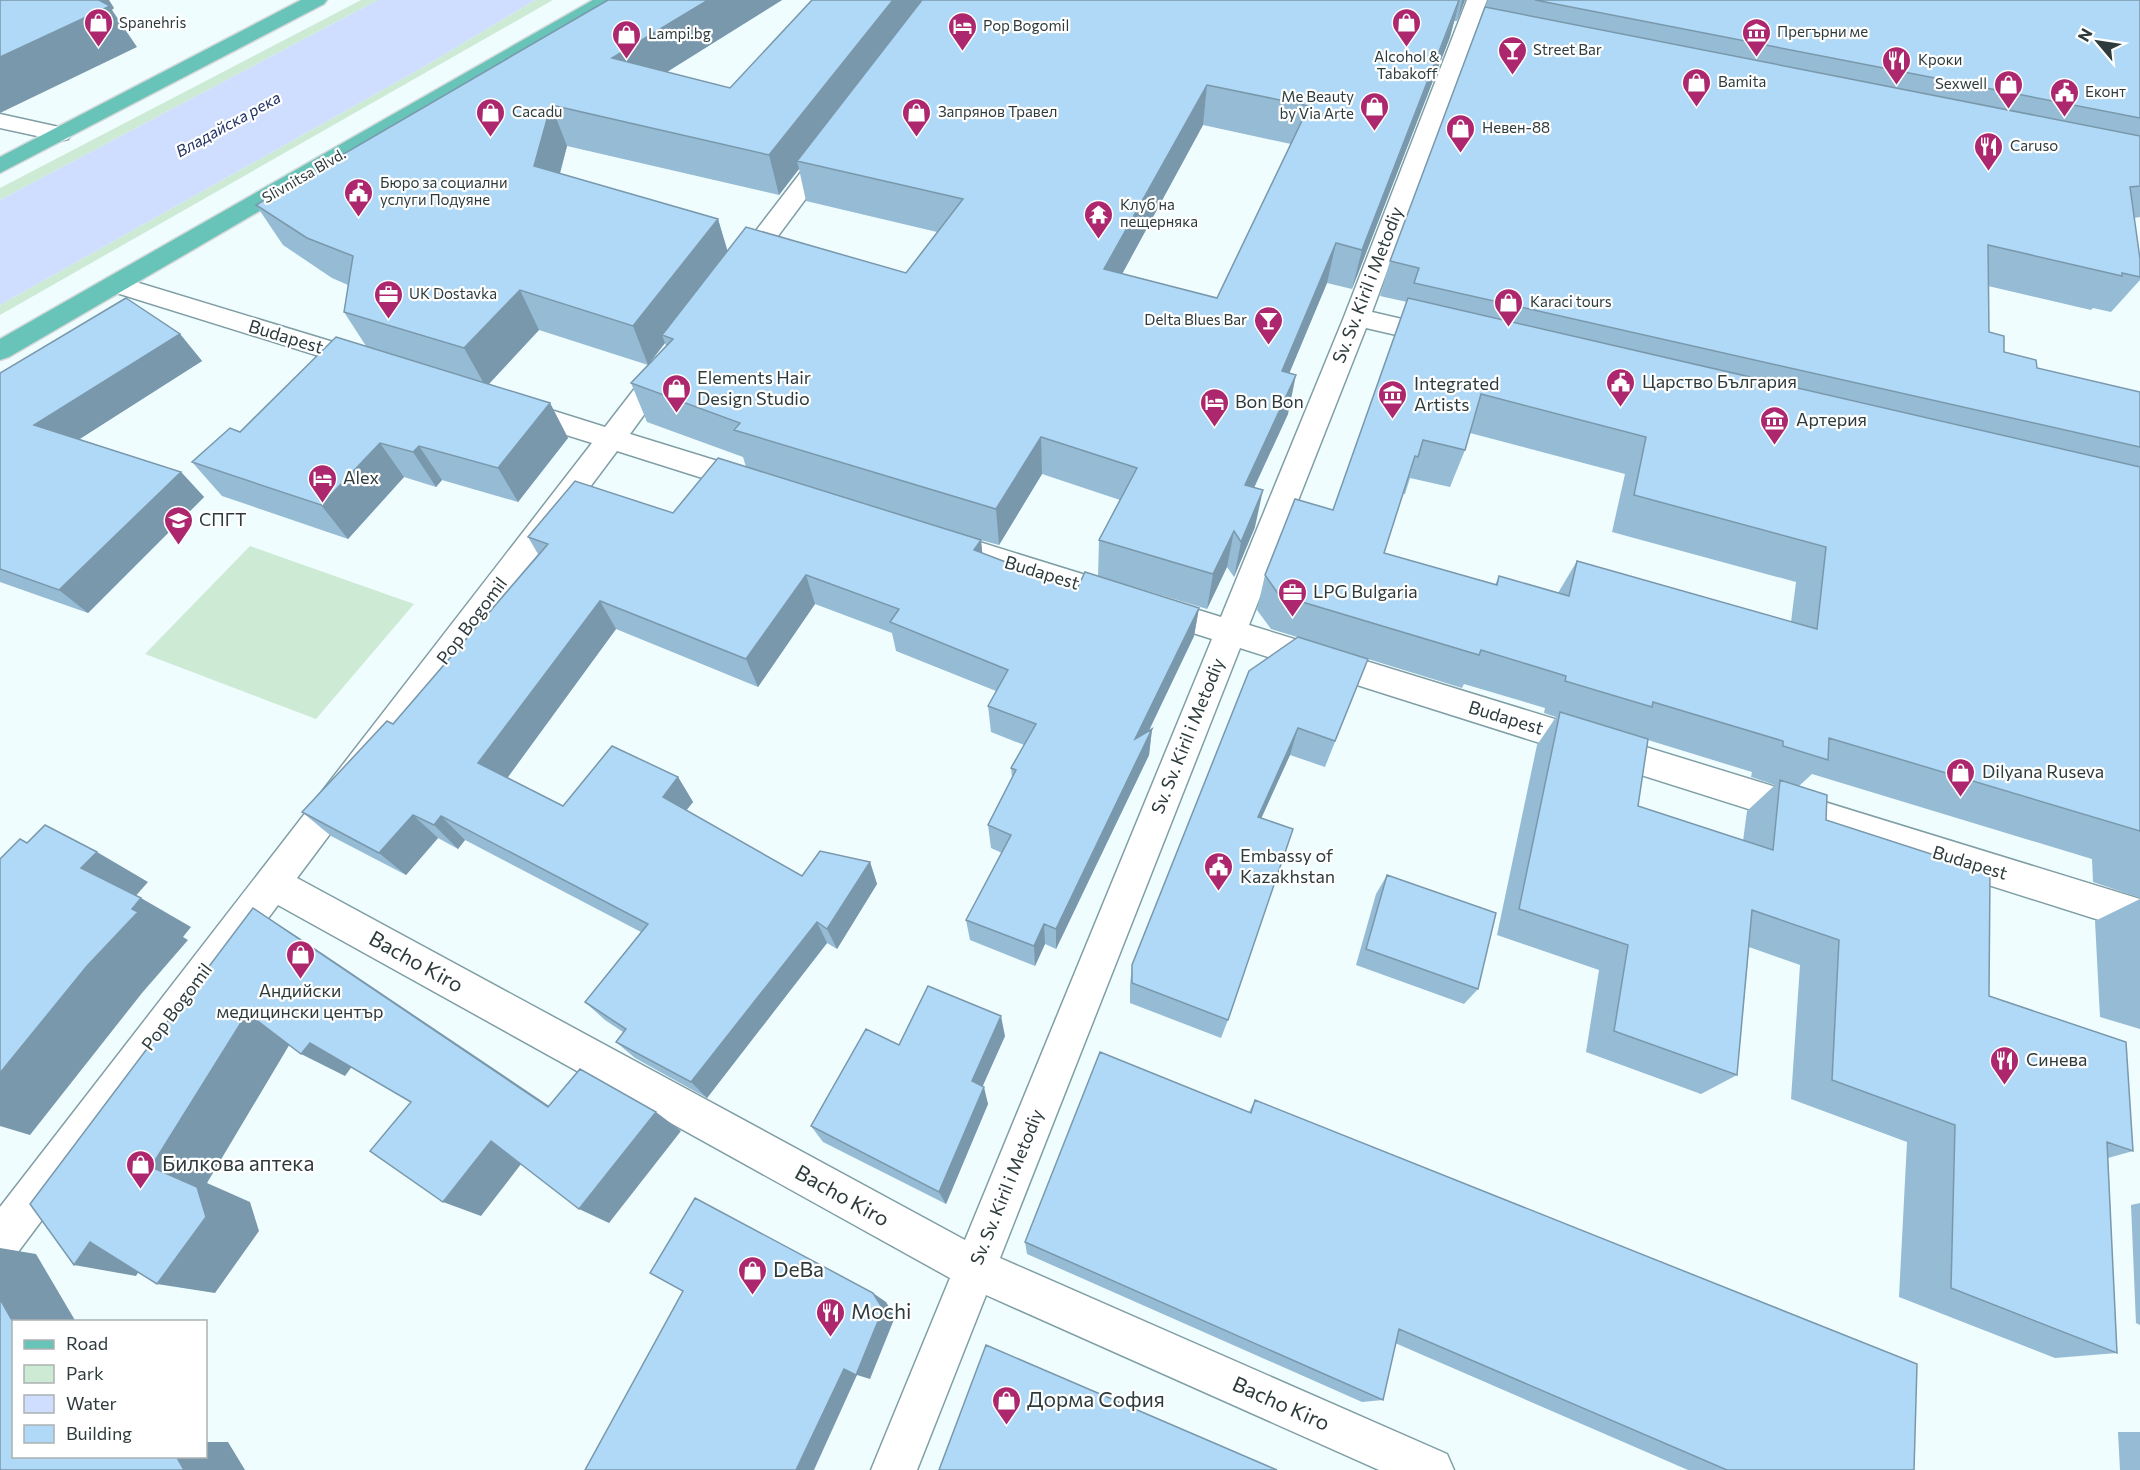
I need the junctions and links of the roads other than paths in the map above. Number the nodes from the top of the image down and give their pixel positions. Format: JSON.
{"nodes":[{"id":1,"x":317,"y":0,"type":"edge"},
{"id":2,"x":608,"y":0,"type":"edge"},
{"id":3,"x":1477,"y":0,"type":"edge"},
{"id":4,"x":0,"y":120,"type":"edge"},
{"id":5,"x":60,"y":134,"type":"junction"},
{"id":6,"x":841,"y":135,"type":"edge"},
{"id":7,"x":0,"y":158,"type":"edge"},
{"id":8,"x":0,"y":166,"type":"edge"},
{"id":9,"x":116,"y":284,"type":"junction"},
{"id":10,"x":723,"y":291,"type":"edge"},
{"id":11,"x":1357,"y":317,"type":"junction"},
{"id":12,"x":1460,"y":341,"type":"edge"},
{"id":13,"x":681,"y":347,"type":"edge"},
{"id":14,"x":0,"y":353,"type":"edge"},
{"id":15,"x":393,"y":371,"type":"edge"},
{"id":16,"x":494,"y":402,"type":"edge"},
{"id":17,"x":612,"y":439,"type":"junction"},
{"id":18,"x":774,"y":489,"type":"edge"},
{"id":19,"x":932,"y":539,"type":"edge"},
{"id":20,"x":1230,"y":632,"type":"junction"},
{"id":21,"x":272,"y":883,"type":"junction"},
{"id":22,"x":2140,"y":916,"type":"edge"},
{"id":23,"x":0,"y":1241,"type":"edge"},
{"id":24,"x":974,"y":1268,"type":"junction"},
{"id":25,"x":894,"y":1470,"type":"edge"},
{"id":26,"x":1431,"y":1470,"type":"edge"}],
"edges":[{"from":1,"to":5,"type":"main road"},
{"from":2,"to":9,"type":"main road","name":"Slivnitsa Blvd."},
{"from":3,"to":11,"type":"street","name":"Sv. Sv. Kiril i Metodiy"},
{"from":4,"to":5,"type":"street"},
{"from":5,"to":7,"type":"main road"},
{"from":5,"to":8,"type":"main road"},
{"from":6,"to":10,"type":"street"},
{"from":9,"to":14,"type":"main road","name":"Slivnitsa Blvd."},
{"from":9,"to":15,"type":"street","name":"Budapest"},
{"from":11,"to":12,"type":"street"},
{"from":11,"to":20,"type":"street","name":"Sv. Sv. Kiril i Metodiy"},
{"from":13,"to":17,"type":"street","name":"Pop Bogomil"},
{"from":16,"to":17,"type":"street"},
{"from":17,"to":18,"type":"street"},
{"from":17,"to":21,"type":"street","name":"Pop Bogomil"},
{"from":19,"to":20,"type":"street","name":"Budapest"},
{"from":20,"to":22,"type":"street","name":"Budapest"},
{"from":20,"to":24,"type":"street","name":"Sv. Sv. Kiril i Metodiy"},
{"from":21,"to":23,"type":"street","name":"Pop Bogomil"},
{"from":21,"to":24,"type":"street","name":"Bacho Kiro"},
{"from":24,"to":25,"type":"street","name":"Sv. Sv. Kiril i Metodiy"},
{"from":24,"to":26,"type":"street","name":"Bacho Kiro"}]}
